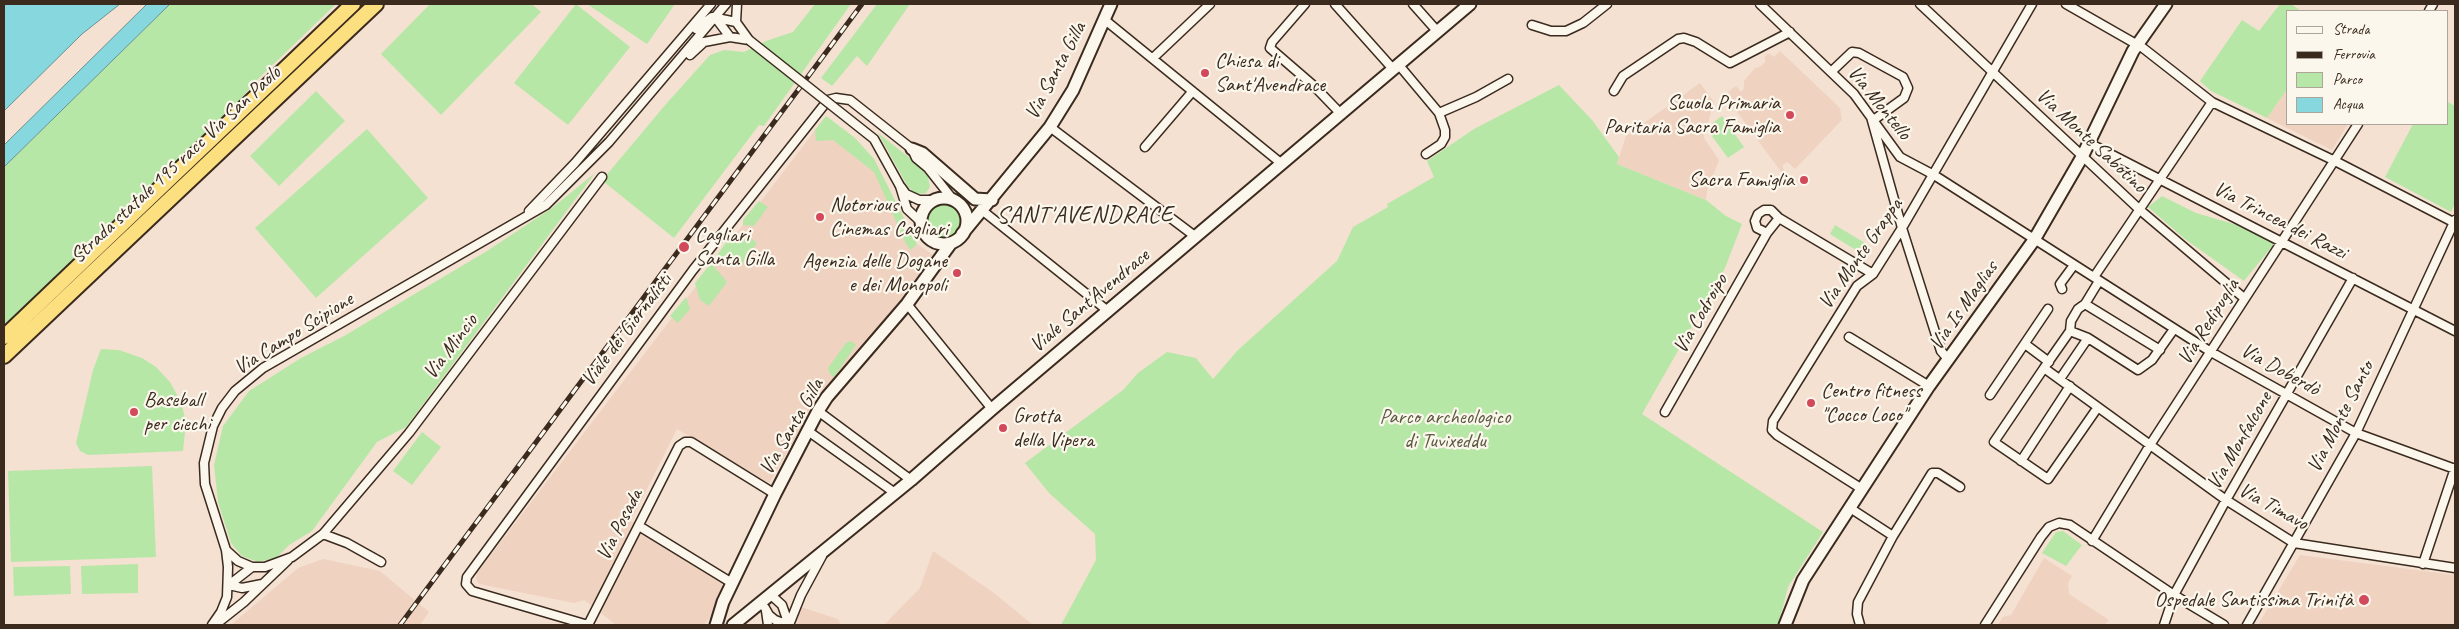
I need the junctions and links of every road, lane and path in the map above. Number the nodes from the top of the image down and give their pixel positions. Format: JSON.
{"nodes":[{"id":1,"x":343,"y":4,"type":"edge"},
{"id":2,"x":353,"y":4,"type":"edge"},
{"id":3,"x":376,"y":4,"type":"edge"},
{"id":4,"x":711,"y":4,"type":"edge"},
{"id":5,"x":716,"y":4,"type":"edge"},
{"id":6,"x":726,"y":4,"type":"edge"},
{"id":7,"x":736,"y":4,"type":"edge"},
{"id":8,"x":1111,"y":4,"type":"edge"},
{"id":9,"x":1210,"y":4,"type":"edge"},
{"id":10,"x":1306,"y":4,"type":"edge"},
{"id":11,"x":1335,"y":4,"type":"edge"},
{"id":12,"x":1413,"y":4,"type":"edge"},
{"id":13,"x":1470,"y":4,"type":"edge"},
{"id":14,"x":1606,"y":4,"type":"edge"},
{"id":15,"x":1760,"y":4,"type":"edge"},
{"id":16,"x":1920,"y":4,"type":"edge"},
{"id":17,"x":2032,"y":4,"type":"edge"},
{"id":18,"x":2066,"y":4,"type":"edge"},
{"id":19,"x":2166,"y":4,"type":"edge"},
{"id":20,"x":715,"y":17,"type":"junction"},
{"id":21,"x":1105,"y":20,"type":"junction"},
{"id":22,"x":736,"y":22,"type":"junction"},
{"id":23,"x":1532,"y":25,"type":"dead end"},
{"id":24,"x":1437,"y":31,"type":"junction"},
{"id":25,"x":1790,"y":32,"type":"junction"},
{"id":26,"x":730,"y":37,"type":"junction"},
{"id":27,"x":750,"y":40,"type":"junction"},
{"id":28,"x":2137,"y":45,"type":"junction"},
{"id":29,"x":666,"y":56,"type":"junction"},
{"id":30,"x":1152,"y":58,"type":"junction"},
{"id":31,"x":680,"y":59,"type":"junction"},
{"id":32,"x":1396,"y":66,"type":"junction"},
{"id":33,"x":1831,"y":72,"type":"junction"},
{"id":34,"x":1992,"y":72,"type":"junction"},
{"id":35,"x":1508,"y":79,"type":"dead end"},
{"id":36,"x":1614,"y":91,"type":"dead end"},
{"id":37,"x":1192,"y":92,"type":"junction"},
{"id":38,"x":2212,"y":102,"type":"junction"},
{"id":39,"x":1439,"y":113,"type":"junction"},
{"id":40,"x":1340,"y":114,"type":"junction"},
{"id":41,"x":236,"y":116,"type":"junction"},
{"id":42,"x":1873,"y":117,"type":"junction"},
{"id":43,"x":2357,"y":125,"type":"edge"},
{"id":44,"x":1050,"y":127,"type":"junction"},
{"id":45,"x":2089,"y":143,"type":"junction"},
{"id":46,"x":1145,"y":147,"type":"dead end"},
{"id":47,"x":912,"y":149,"type":"junction"},
{"id":48,"x":1426,"y":154,"type":"dead end"},
{"id":49,"x":2082,"y":157,"type":"junction"},
{"id":50,"x":2335,"y":161,"type":"junction"},
{"id":51,"x":1282,"y":164,"type":"junction"},
{"id":52,"x":1934,"y":175,"type":"junction"},
{"id":53,"x":602,"y":177,"type":"dead end"},
{"id":54,"x":2160,"y":180,"type":"junction"},
{"id":55,"x":900,"y":186,"type":"junction"},
{"id":56,"x":934,"y":200,"type":"junction"},
{"id":57,"x":992,"y":200,"type":"junction"},
{"id":58,"x":954,"y":201,"type":"junction"},
{"id":59,"x":963,"y":209,"type":"junction"},
{"id":60,"x":2140,"y":210,"type":"junction"},
{"id":61,"x":983,"y":211,"type":"junction"},
{"id":62,"x":523,"y":218,"type":"junction"},
{"id":63,"x":1779,"y":218,"type":"junction"},
{"id":64,"x":921,"y":222,"type":"junction"},
{"id":65,"x":2455,"y":222,"type":"edge"},
{"id":66,"x":1902,"y":228,"type":"junction"},
{"id":67,"x":1767,"y":233,"type":"junction"},
{"id":68,"x":962,"y":234,"type":"junction"},
{"id":69,"x":1196,"y":236,"type":"junction"},
{"id":70,"x":2034,"y":240,"type":"junction"},
{"id":71,"x":2283,"y":242,"type":"junction"},
{"id":72,"x":950,"y":243,"type":"junction"},
{"id":73,"x":2074,"y":265,"type":"junction"},
{"id":74,"x":1873,"y":274,"type":"junction"},
{"id":75,"x":2353,"y":278,"type":"junction"},
{"id":76,"x":2097,"y":279,"type":"junction"},
{"id":77,"x":2062,"y":289,"type":"dead end"},
{"id":78,"x":2244,"y":298,"type":"junction"},
{"id":79,"x":907,"y":304,"type":"junction"},
{"id":80,"x":2085,"y":304,"type":"junction"},
{"id":81,"x":2048,"y":309,"type":"dead end"},
{"id":82,"x":2413,"y":309,"type":"junction"},
{"id":83,"x":1108,"y":311,"type":"junction"},
{"id":84,"x":2174,"y":329,"type":"junction"},
{"id":85,"x":2070,"y":331,"type":"junction"},
{"id":86,"x":2455,"y":331,"type":"edge"},
{"id":87,"x":4,"y":337,"type":"edge"},
{"id":88,"x":1849,"y":337,"type":"dead end"},
{"id":89,"x":2088,"y":338,"type":"junction"},
{"id":90,"x":2025,"y":344,"type":"junction"},
{"id":91,"x":2160,"y":350,"type":"junction"},
{"id":92,"x":2211,"y":352,"type":"junction"},
{"id":93,"x":4,"y":356,"type":"edge"},
{"id":94,"x":1948,"y":359,"type":"junction"},
{"id":95,"x":2047,"y":365,"type":"junction"},
{"id":96,"x":2060,"y":379,"type":"junction"},
{"id":97,"x":1929,"y":386,"type":"junction"},
{"id":98,"x":2070,"y":386,"type":"junction"},
{"id":99,"x":1990,"y":395,"type":"dead end"},
{"id":100,"x":2288,"y":395,"type":"junction"},
{"id":101,"x":2098,"y":407,"type":"junction"},
{"id":102,"x":992,"y":408,"type":"junction"},
{"id":103,"x":818,"y":411,"type":"junction"},
{"id":104,"x":1665,"y":412,"type":"dead end"},
{"id":105,"x":808,"y":431,"type":"junction"},
{"id":106,"x":2356,"y":433,"type":"junction"},
{"id":107,"x":2150,"y":446,"type":"junction"},
{"id":108,"x":2021,"y":461,"type":"junction"},
{"id":109,"x":2455,"y":469,"type":"edge"},
{"id":110,"x":911,"y":480,"type":"junction"},
{"id":111,"x":1960,"y":487,"type":"dead end"},
{"id":112,"x":1862,"y":489,"type":"junction"},
{"id":113,"x":895,"y":493,"type":"junction"},
{"id":114,"x":775,"y":494,"type":"junction"},
{"id":115,"x":2226,"y":500,"type":"junction"},
{"id":116,"x":1850,"y":508,"type":"junction"},
{"id":117,"x":640,"y":526,"type":"junction"},
{"id":118,"x":323,"y":534,"type":"junction"},
{"id":119,"x":1893,"y":536,"type":"junction"},
{"id":120,"x":2092,"y":541,"type":"junction"},
{"id":121,"x":2294,"y":543,"type":"junction"},
{"id":122,"x":226,"y":550,"type":"junction"},
{"id":123,"x":823,"y":554,"type":"junction"},
{"id":124,"x":292,"y":557,"type":"junction"},
{"id":125,"x":381,"y":562,"type":"dead end"},
{"id":126,"x":2423,"y":564,"type":"junction"},
{"id":127,"x":252,"y":567,"type":"junction"},
{"id":128,"x":2455,"y":568,"type":"edge"},
{"id":129,"x":732,"y":583,"type":"junction"},
{"id":130,"x":262,"y":584,"type":"junction"},
{"id":131,"x":229,"y":585,"type":"junction"},
{"id":132,"x":2174,"y":595,"type":"junction"},
{"id":133,"x":768,"y":601,"type":"junction"},
{"id":134,"x":723,"y":602,"type":"junction"},
{"id":135,"x":748,"y":614,"type":"junction"},
{"id":136,"x":213,"y":625,"type":"edge"},
{"id":137,"x":588,"y":625,"type":"edge"},
{"id":138,"x":716,"y":625,"type":"edge"},
{"id":139,"x":733,"y":625,"type":"edge"},
{"id":140,"x":768,"y":625,"type":"edge"},
{"id":141,"x":789,"y":625,"type":"edge"},
{"id":142,"x":1785,"y":625,"type":"edge"},
{"id":143,"x":1860,"y":625,"type":"edge"},
{"id":144,"x":1984,"y":625,"type":"edge"},
{"id":145,"x":2164,"y":625,"type":"edge"},
{"id":146,"x":2224,"y":625,"type":"edge"},
{"id":147,"x":2247,"y":625,"type":"edge"}],
"edges":[{"from":1,"to":41,"type":"highway"},
{"from":2,"to":41,"type":"highway","name":"Strada statale 195 racc Via San Paolo"},
{"from":3,"to":93,"type":"highway","name":"Strada statale 195 racc Via San Paolo"},
{"from":4,"to":29,"type":"street","name":"Via Campo Scipione"},
{"from":5,"to":20,"type":"street"},
{"from":6,"to":20,"type":"street","name":"Via Campo Scipione"},
{"from":7,"to":22,"type":"street"},
{"from":8,"to":21,"type":"street","name":"Via Santa Gilla"},
{"from":9,"to":30,"type":"street"},
{"from":10,"to":40,"type":"street"},
{"from":11,"to":32,"type":"street"},
{"from":12,"to":24,"type":"street"},
{"from":13,"to":24,"type":"street","name":"Viale Sant'Avendrace"},
{"from":14,"to":23,"type":"street"},
{"from":15,"to":25,"type":"street","name":"Via Montello"},
{"from":16,"to":34,"type":"street","name":"Via Monte Sabotino"},
{"from":17,"to":34,"type":"street","name":"Via Monte Grappa"},
{"from":18,"to":28,"type":"street"},
{"from":19,"to":28,"type":"street","name":"Via Is Maglias"},
{"from":20,"to":22,"type":"street"},
{"from":20,"to":26,"type":"street"},
{"from":20,"to":29,"type":"street","name":"Via Campo Scipione"},
{"from":20,"to":31,"type":"street","name":"Via Campo Scipione"},
{"from":21,"to":30,"type":"street"},
{"from":21,"to":44,"type":"street","name":"Via Santa Gilla"},
{"from":22,"to":27,"type":"street"},
{"from":24,"to":32,"type":"street","name":"Viale Sant'Avendrace"},
{"from":25,"to":33,"type":"street","name":"Via Montello"},
{"from":25,"to":36,"type":"street"},
{"from":26,"to":27,"type":"street","name":"Via Campo Scipione"},
{"from":26,"to":31,"type":"street","name":"Via Campo Scipione"},
{"from":27,"to":55,"type":"street","bridge":true},
{"from":28,"to":38,"type":"street"},
{"from":28,"to":45,"type":"street","name":"Via Is Maglias"},
{"from":29,"to":62,"type":"street","name":"Via Campo Scipione"},
{"from":30,"to":37,"type":"street"},
{"from":31,"to":62,"type":"street","name":"Via Campo Scipione"},
{"from":32,"to":39,"type":"street"},
{"from":32,"to":40,"type":"street","name":"Viale Sant'Avendrace"},
{"from":33,"to":42,"type":"street","name":"Via Montello"},
{"from":33,"to":42,"type":"street"},
{"from":34,"to":49,"type":"street","name":"Via Monte Sabotino"},
{"from":34,"to":52,"type":"street","name":"Via Monte Grappa"},
{"from":35,"to":39,"type":"street"},
{"from":37,"to":46,"type":"street"},
{"from":37,"to":51,"type":"street"},
{"from":38,"to":50,"type":"street"},
{"from":38,"to":54,"type":"street"},
{"from":39,"to":48,"type":"street"},
{"from":40,"to":51,"type":"street","name":"Viale Sant'Avendrace"},
{"from":41,"to":87,"type":"highway","name":"Strada statale 195 racc Via San Paolo"},
{"from":42,"to":52,"type":"street","name":"Via Montello"},
{"from":42,"to":66,"type":"street"},
{"from":43,"to":50,"type":"street","name":"Via Redipuglia"},
{"from":44,"to":57,"type":"street","name":"Via Santa Gilla"},
{"from":44,"to":69,"type":"street"},
{"from":45,"to":49,"type":"street","name":"Via Is Maglias"},
{"from":45,"to":54,"type":"street","name":"Via Trincea dei Razzi"},
{"from":47,"to":57,"type":"street"},
{"from":47,"to":58,"type":"street","name":"Viale dei Giornalisti"},
{"from":47,"to":137,"type":"street","name":"Viale dei Giornalisti"},
{"from":49,"to":60,"type":"street","name":"Via Monte Sabotino"},
{"from":49,"to":70,"type":"street","name":"Via Is Maglias"},
{"from":50,"to":65,"type":"street"},
{"from":50,"to":71,"type":"street","name":"Via Redipuglia"},
{"from":51,"to":69,"type":"street","name":"Viale Sant'Avendrace"},
{"from":52,"to":66,"type":"street","name":"Via Monte Grappa"},
{"from":52,"to":70,"type":"street","name":"Via Montello"},
{"from":53,"to":118,"type":"street","name":"Via Mincio"},
{"from":54,"to":60,"type":"street"},
{"from":54,"to":71,"type":"street","name":"Via Trincea dei Razzi"},
{"from":55,"to":56,"type":"street"},
{"from":55,"to":64,"type":"street"},
{"from":56,"to":58,"type":"street"},
{"from":56,"to":64,"type":"street"},
{"from":57,"to":59,"type":"street"},
{"from":57,"to":61,"type":"street","name":"Via Santa Gilla"},
{"from":58,"to":59,"type":"street"},
{"from":59,"to":68,"type":"street"},
{"from":60,"to":76,"type":"street"},
{"from":60,"to":78,"type":"street","name":"Via Monte Sabotino"},
{"from":61,"to":68,"type":"street","name":"Via Santa Gilla"},
{"from":61,"to":83,"type":"street"},
{"from":62,"to":122,"type":"street","name":"Via Campo Scipione"},
{"from":63,"to":67,"type":"street","name":"Via Codroipo"},
{"from":63,"to":67,"type":"street"},
{"from":63,"to":74,"type":"street"},
{"from":64,"to":72,"type":"street"},
{"from":65,"to":82,"type":"street","name":"Via Monte Santo"},
{"from":66,"to":74,"type":"street","name":"Via Monte Grappa"},
{"from":66,"to":94,"type":"street"},
{"from":67,"to":104,"type":"street","name":"Via Codroipo"},
{"from":68,"to":72,"type":"street","name":"Via Santa Gilla"},
{"from":69,"to":83,"type":"street","name":"Viale Sant'Avendrace"},
{"from":70,"to":73,"type":"street","name":"Via Doberdò"},
{"from":70,"to":94,"type":"street","name":"Via Is Maglias"},
{"from":71,"to":75,"type":"street","name":"Via Trincea dei Razzi"},
{"from":71,"to":78,"type":"street","name":"Via Redipuglia"},
{"from":72,"to":79,"type":"street","name":"Via Santa Gilla"},
{"from":73,"to":76,"type":"street","name":"Via Doberdò"},
{"from":73,"to":77,"type":"street"},
{"from":74,"to":112,"type":"street","name":"Via Monte Grappa"},
{"from":75,"to":82,"type":"street","name":"Via Trincea dei Razzi"},
{"from":75,"to":100,"type":"street","name":"Via Monfalcone"},
{"from":76,"to":80,"type":"street"},
{"from":76,"to":84,"type":"street","name":"Via Doberdò"},
{"from":78,"to":92,"type":"street","name":"Via Redipuglia"},
{"from":79,"to":102,"type":"street"},
{"from":79,"to":103,"type":"street","name":"Via Santa Gilla"},
{"from":80,"to":85,"type":"street"},
{"from":80,"to":91,"type":"street"},
{"from":81,"to":90,"type":"street"},
{"from":82,"to":86,"type":"street","name":"Via Trincea dei Razzi"},
{"from":82,"to":106,"type":"street","name":"Via Monte Santo"},
{"from":83,"to":102,"type":"street","name":"Viale Sant'Avendrace"},
{"from":84,"to":91,"type":"street"},
{"from":84,"to":92,"type":"street","name":"Via Doberdò"},
{"from":85,"to":89,"type":"street"},
{"from":85,"to":95,"type":"street"},
{"from":88,"to":97,"type":"street"},
{"from":89,"to":91,"type":"street"},
{"from":89,"to":96,"type":"street"},
{"from":90,"to":95,"type":"street"},
{"from":90,"to":99,"type":"street"},
{"from":92,"to":100,"type":"street","name":"Via Doberdò"},
{"from":92,"to":107,"type":"street","name":"Via Redipuglia"},
{"from":94,"to":97,"type":"street","name":"Via Is Maglias"},
{"from":95,"to":96,"type":"street"},
{"from":95,"to":108,"type":"street"},
{"from":96,"to":98,"type":"street"},
{"from":97,"to":112,"type":"street","name":"Via Is Maglias"},
{"from":98,"to":101,"type":"street"},
{"from":98,"to":108,"type":"street"},
{"from":100,"to":106,"type":"street","name":"Via Doberdò"},
{"from":100,"to":115,"type":"street","name":"Via Monfalcone"},
{"from":101,"to":107,"type":"street"},
{"from":101,"to":108,"type":"street"},
{"from":102,"to":110,"type":"street","name":"Viale Sant'Avendrace"},
{"from":103,"to":105,"type":"street","name":"Via Santa Gilla"},
{"from":103,"to":110,"type":"street"},
{"from":105,"to":113,"type":"street"},
{"from":105,"to":114,"type":"street","name":"Via Santa Gilla"},
{"from":106,"to":109,"type":"street","name":"Via Doberdò"},
{"from":106,"to":121,"type":"street","name":"Via Monte Santo"},
{"from":107,"to":115,"type":"street","name":"Via Timavo"},
{"from":107,"to":120,"type":"street","name":"Via Redipuglia"},
{"from":109,"to":126,"type":"street"},
{"from":110,"to":113,"type":"street","name":"Viale Sant'Avendrace"},
{"from":111,"to":119,"type":"street"},
{"from":112,"to":116,"type":"street","name":"Via Is Maglias"},
{"from":113,"to":123,"type":"street","name":"Viale Sant'Avendrace"},
{"from":114,"to":117,"type":"street","name":"Via Posada"},
{"from":114,"to":129,"type":"street","name":"Via Santa Gilla"},
{"from":115,"to":121,"type":"street","name":"Via Timavo"},
{"from":115,"to":132,"type":"street","name":"Via Monfalcone"},
{"from":116,"to":119,"type":"street"},
{"from":116,"to":142,"type":"street","name":"Via Is Maglias"},
{"from":117,"to":129,"type":"street"},
{"from":117,"to":137,"type":"street","name":"Via Posada"},
{"from":118,"to":124,"type":"street","name":"Via Mincio"},
{"from":118,"to":125,"type":"street"},
{"from":119,"to":143,"type":"street"},
{"from":120,"to":132,"type":"street"},
{"from":120,"to":144,"type":"street"},
{"from":121,"to":126,"type":"street","name":"Via Timavo"},
{"from":121,"to":147,"type":"street","name":"Via Monte Santo"},
{"from":122,"to":127,"type":"street"},
{"from":122,"to":131,"type":"street","name":"Via Campo Scipione"},
{"from":123,"to":133,"type":"street","name":"Viale Sant'Avendrace"},
{"from":123,"to":141,"type":"street"},
{"from":124,"to":127,"type":"street"},
{"from":124,"to":130,"type":"street"},
{"from":126,"to":128,"type":"street","name":"Via Timavo"},
{"from":127,"to":131,"type":"street"},
{"from":129,"to":134,"type":"street","name":"Via Santa Gilla"},
{"from":130,"to":131,"type":"street"},
{"from":130,"to":136,"type":"street"},
{"from":131,"to":136,"type":"street"},
{"from":132,"to":145,"type":"street","name":"Via Monfalcone"},
{"from":132,"to":146,"type":"street"},
{"from":133,"to":135,"type":"street","name":"Viale Sant'Avendrace"},
{"from":133,"to":140,"type":"street"},
{"from":133,"to":141,"type":"street"},
{"from":133,"to":141,"type":"street"},
{"from":134,"to":135,"type":"street"},
{"from":134,"to":138,"type":"street","name":"Via Santa Gilla"},
{"from":135,"to":139,"type":"street","name":"Viale Sant'Avendrace"}]}
